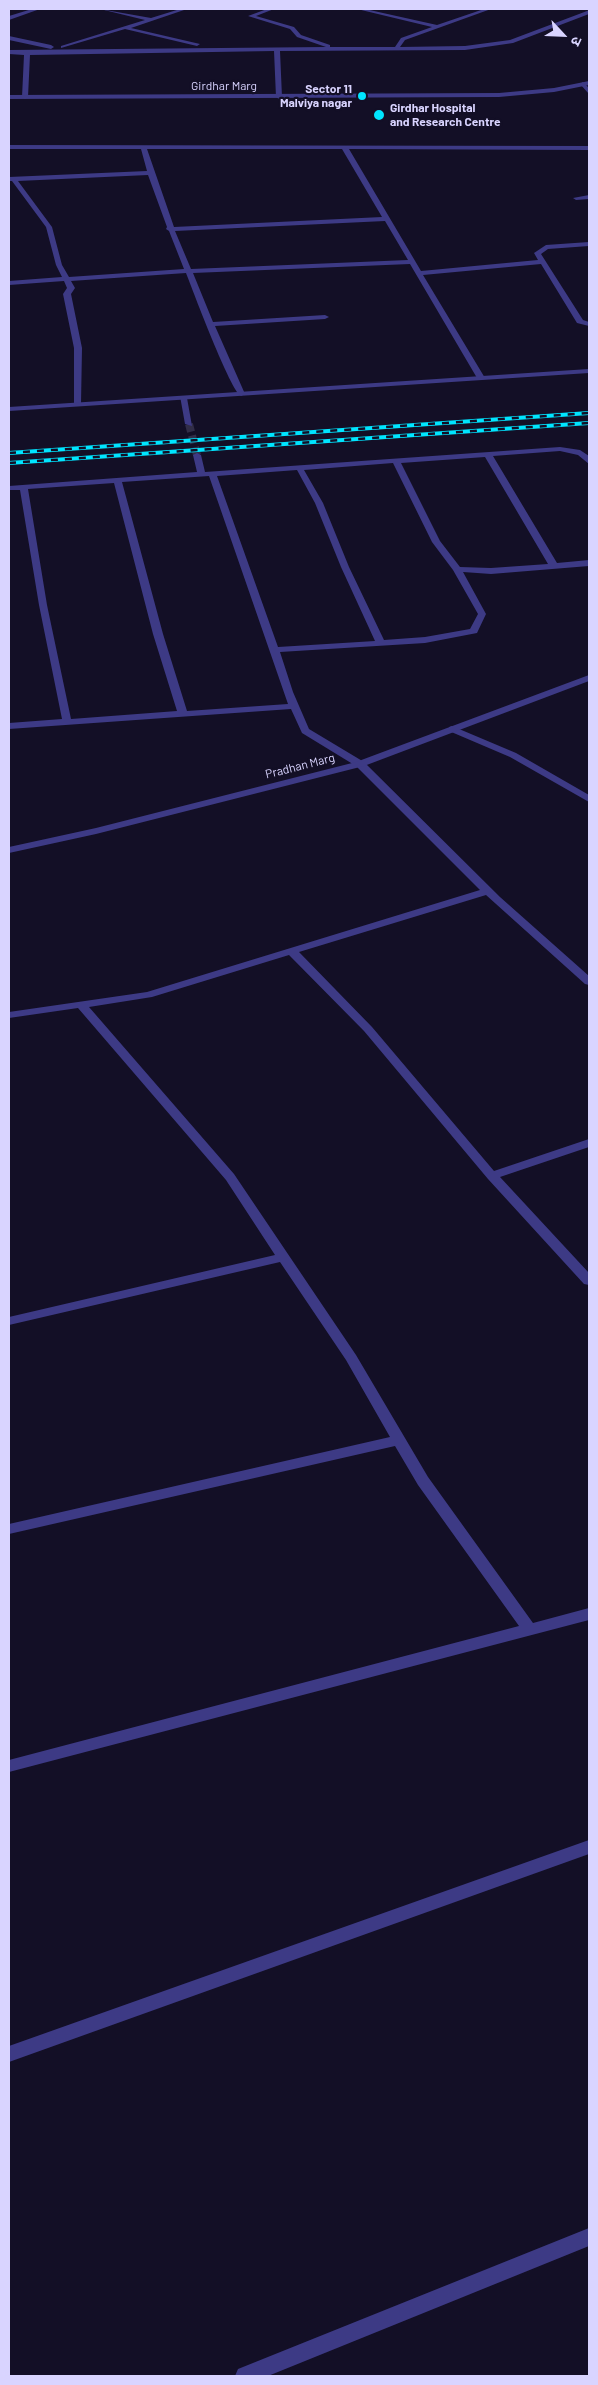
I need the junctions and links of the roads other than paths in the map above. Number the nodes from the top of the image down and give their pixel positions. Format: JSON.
{"nodes":[{"id":1,"x":37,"y":9,"type":"edge"},
{"id":2,"x":102,"y":9,"type":"edge"},
{"id":3,"x":185,"y":9,"type":"edge"},
{"id":4,"x":271,"y":9,"type":"edge"},
{"id":5,"x":359,"y":9,"type":"edge"},
{"id":6,"x":488,"y":9,"type":"edge"},
{"id":7,"x":589,"y":12,"type":"edge"},
{"id":8,"x":9,"y":18,"type":"edge"},
{"id":9,"x":152,"y":19,"type":"junction"},
{"id":10,"x":125,"y":27,"type":"junction"},
{"id":11,"x":439,"y":27,"type":"junction"},
{"id":12,"x":9,"y":38,"type":"edge"},
{"id":13,"x":396,"y":48,"type":"junction"},
{"id":14,"x":58,"y":49,"type":"junction"},
{"id":15,"x":277,"y":49,"type":"junction"},
{"id":16,"x":336,"y":49,"type":"junction"},
{"id":17,"x":219,"y":50,"type":"junction"},
{"id":18,"x":9,"y":52,"type":"edge"},
{"id":19,"x":48,"y":52,"type":"junction"},
{"id":20,"x":27,"y":53,"type":"junction"},
{"id":21,"x":586,"y":84,"type":"edge"},
{"id":22,"x":589,"y":92,"type":"edge"},
{"id":23,"x":279,"y":97,"type":"junction"},
{"id":24,"x":9,"y":98,"type":"edge"},
{"id":25,"x":25,"y":98,"type":"junction"},
{"id":26,"x":9,"y":147,"type":"edge"},
{"id":27,"x":143,"y":147,"type":"junction"},
{"id":28,"x":344,"y":147,"type":"junction"},
{"id":29,"x":589,"y":148,"type":"edge"},
{"id":30,"x":150,"y":174,"type":"junction"},
{"id":31,"x":11,"y":179,"type":"edge"},
{"id":32,"x":589,"y":197,"type":"edge"},
{"id":33,"x":576,"y":198,"type":"dead end"},
{"id":34,"x":385,"y":219,"type":"junction"},
{"id":35,"x":170,"y":228,"type":"junction"},
{"id":36,"x":589,"y":244,"type":"edge"},
{"id":37,"x":411,"y":262,"type":"junction"},
{"id":38,"x":542,"y":262,"type":"junction"},
{"id":39,"x":187,"y":271,"type":"junction"},
{"id":40,"x":418,"y":272,"type":"junction"},
{"id":41,"x":65,"y":279,"type":"junction"},
{"id":42,"x":9,"y":282,"type":"edge"},
{"id":43,"x":325,"y":317,"type":"dead end"},
{"id":44,"x":210,"y":324,"type":"junction"},
{"id":45,"x":589,"y":324,"type":"edge"},
{"id":46,"x":589,"y":370,"type":"edge"},
{"id":47,"x":481,"y":378,"type":"junction"},
{"id":48,"x":241,"y":394,"type":"junction"},
{"id":49,"x":183,"y":398,"type":"junction"},
{"id":50,"x":77,"y":404,"type":"junction"},
{"id":51,"x":9,"y":409,"type":"edge"},
{"id":52,"x":189,"y":424,"type":"tunnel mouth"},
{"id":53,"x":197,"y":455,"type":"tunnel mouth"},
{"id":54,"x":488,"y":455,"type":"junction"},
{"id":55,"x":396,"y":461,"type":"junction"},
{"id":56,"x":589,"y":462,"type":"edge"},
{"id":57,"x":299,"y":467,"type":"junction"},
{"id":58,"x":212,"y":473,"type":"junction"},
{"id":59,"x":201,"y":474,"type":"junction"},
{"id":60,"x":117,"y":480,"type":"junction"},
{"id":61,"x":24,"y":487,"type":"junction"},
{"id":62,"x":9,"y":488,"type":"edge"},
{"id":63,"x":589,"y":563,"type":"edge"},
{"id":64,"x":554,"y":566,"type":"junction"},
{"id":65,"x":458,"y":569,"type":"junction"},
{"id":66,"x":380,"y":642,"type":"junction"},
{"id":67,"x":274,"y":650,"type":"junction"},
{"id":68,"x":589,"y":678,"type":"edge"},
{"id":69,"x":294,"y":706,"type":"junction"},
{"id":70,"x":183,"y":714,"type":"junction"},
{"id":71,"x":67,"y":722,"type":"junction"},
{"id":72,"x":9,"y":726,"type":"edge"},
{"id":73,"x":452,"y":729,"type":"junction"},
{"id":74,"x":360,"y":764,"type":"junction"},
{"id":75,"x":589,"y":799,"type":"edge"},
{"id":76,"x":9,"y":850,"type":"edge"},
{"id":77,"x":487,"y":891,"type":"junction"},
{"id":78,"x":291,"y":951,"type":"junction"},
{"id":79,"x":589,"y":982,"type":"edge"},
{"id":80,"x":81,"y":1005,"type":"junction"},
{"id":81,"x":9,"y":1015,"type":"edge"},
{"id":82,"x":589,"y":1143,"type":"edge"},
{"id":83,"x":492,"y":1176,"type":"junction"},
{"id":84,"x":284,"y":1257,"type":"junction"},
{"id":85,"x":589,"y":1281,"type":"edge"},
{"id":86,"x":9,"y":1321,"type":"edge"},
{"id":87,"x":399,"y":1440,"type":"junction"},
{"id":88,"x":9,"y":1529,"type":"edge"},
{"id":89,"x":589,"y":1614,"type":"edge"},
{"id":90,"x":530,"y":1630,"type":"junction"},
{"id":91,"x":9,"y":1766,"type":"edge"},
{"id":92,"x":589,"y":1847,"type":"edge"},
{"id":93,"x":9,"y":2054,"type":"edge"},
{"id":94,"x":589,"y":2236,"type":"edge"},
{"id":95,"x":245,"y":2376,"type":"edge"}],
"edges":[{"from":1,"to":8,"type":"street"},
{"from":2,"to":9,"type":"street"},
{"from":3,"to":9,"type":"street"},
{"from":4,"to":16,"type":"street"},
{"from":5,"to":11,"type":"street"},
{"from":6,"to":11,"type":"street"},
{"from":7,"to":13,"type":"street"},
{"from":9,"to":10,"type":"street"},
{"from":10,"to":14,"type":"street"},
{"from":10,"to":17,"type":"street"},
{"from":11,"to":13,"type":"street"},
{"from":12,"to":14,"type":"street"},
{"from":13,"to":16,"type":"street"},
{"from":14,"to":19,"type":"street"},
{"from":15,"to":16,"type":"street"},
{"from":15,"to":17,"type":"street"},
{"from":15,"to":23,"type":"street"},
{"from":17,"to":19,"type":"street"},
{"from":18,"to":20,"type":"street"},
{"from":19,"to":20,"type":"street"},
{"from":20,"to":25,"type":"street"},
{"from":21,"to":22,"type":"street"},
{"from":21,"to":23,"type":"street","name":"Girdhar Marg"},
{"from":23,"to":25,"type":"street","name":"Girdhar Marg"},
{"from":24,"to":25,"type":"street","name":"Girdhar Marg"},
{"from":26,"to":27,"type":"street"},
{"from":27,"to":28,"type":"street"},
{"from":27,"to":30,"type":"street"},
{"from":28,"to":29,"type":"street"},
{"from":28,"to":34,"type":"street"},
{"from":30,"to":31,"type":"street"},
{"from":30,"to":35,"type":"street"},
{"from":31,"to":41,"type":"street"},
{"from":32,"to":33,"type":"street"},
{"from":34,"to":35,"type":"street"},
{"from":34,"to":37,"type":"street"},
{"from":35,"to":39,"type":"street"},
{"from":36,"to":38,"type":"street"},
{"from":37,"to":39,"type":"street"},
{"from":37,"to":40,"type":"street"},
{"from":38,"to":40,"type":"street"},
{"from":38,"to":45,"type":"street"},
{"from":39,"to":41,"type":"street"},
{"from":39,"to":44,"type":"street"},
{"from":40,"to":47,"type":"street"},
{"from":41,"to":42,"type":"street"},
{"from":41,"to":50,"type":"street"},
{"from":43,"to":44,"type":"street"},
{"from":44,"to":48,"type":"street"},
{"from":46,"to":47,"type":"street"},
{"from":47,"to":48,"type":"street"},
{"from":48,"to":49,"type":"street"},
{"from":49,"to":50,"type":"street"},
{"from":49,"to":52,"type":"street"},
{"from":50,"to":51,"type":"street"},
{"from":53,"to":59,"type":"street"},
{"from":54,"to":55,"type":"street"},
{"from":54,"to":56,"type":"street"},
{"from":54,"to":64,"type":"street"},
{"from":55,"to":57,"type":"street"},
{"from":55,"to":65,"type":"street"},
{"from":57,"to":58,"type":"street"},
{"from":57,"to":66,"type":"street"},
{"from":58,"to":59,"type":"street"},
{"from":58,"to":67,"type":"street"},
{"from":59,"to":60,"type":"street"},
{"from":60,"to":61,"type":"street"},
{"from":60,"to":70,"type":"street"},
{"from":61,"to":62,"type":"street"},
{"from":61,"to":71,"type":"street"},
{"from":63,"to":64,"type":"street"},
{"from":64,"to":65,"type":"street"},
{"from":65,"to":66,"type":"street"},
{"from":66,"to":67,"type":"street"},
{"from":67,"to":69,"type":"street"},
{"from":68,"to":73,"type":"street","name":"Pradhan Marg"},
{"from":69,"to":70,"type":"street"},
{"from":69,"to":74,"type":"street"},
{"from":70,"to":71,"type":"street"},
{"from":71,"to":72,"type":"street"},
{"from":73,"to":74,"type":"street","name":"Pradhan Marg"},
{"from":73,"to":75,"type":"street"},
{"from":74,"to":76,"type":"street","name":"Pradhan Marg"},
{"from":74,"to":77,"type":"street"},
{"from":77,"to":78,"type":"street"},
{"from":77,"to":79,"type":"street"},
{"from":78,"to":80,"type":"street"},
{"from":78,"to":83,"type":"street"},
{"from":80,"to":81,"type":"street"},
{"from":80,"to":84,"type":"street"},
{"from":82,"to":83,"type":"street"},
{"from":83,"to":85,"type":"street"},
{"from":84,"to":86,"type":"street"},
{"from":84,"to":87,"type":"street"},
{"from":87,"to":88,"type":"street"},
{"from":87,"to":90,"type":"street"},
{"from":89,"to":90,"type":"street"},
{"from":90,"to":91,"type":"street"},
{"from":92,"to":93,"type":"street"},
{"from":94,"to":95,"type":"street"}]}
